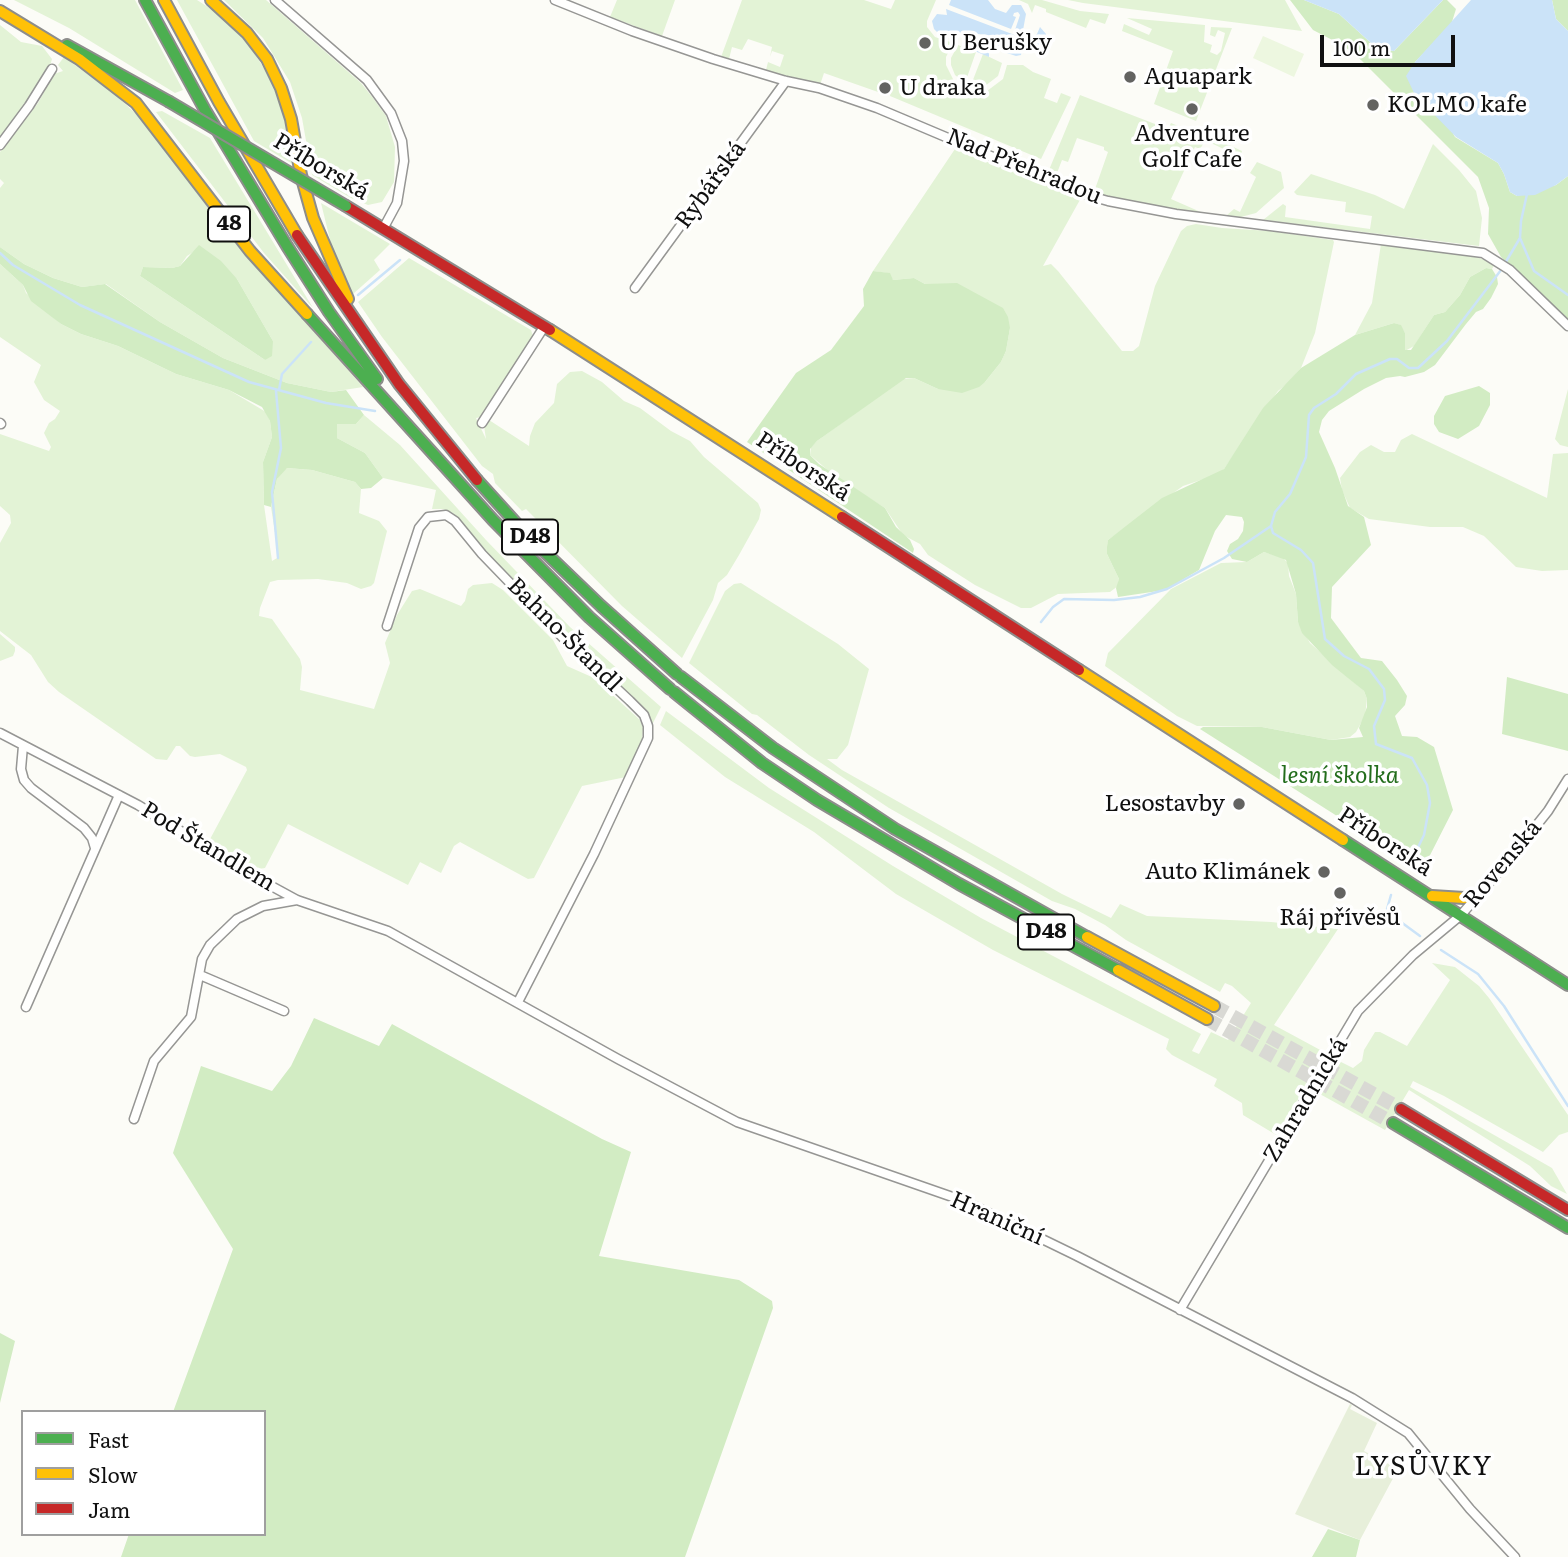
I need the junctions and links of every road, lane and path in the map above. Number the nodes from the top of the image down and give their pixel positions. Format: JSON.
{"nodes":[{"id":1,"x":145,"y":0,"type":"edge"},
{"id":2,"x":164,"y":0,"type":"edge"},
{"id":3,"x":211,"y":0,"type":"edge"},
{"id":4,"x":275,"y":0,"type":"edge"},
{"id":5,"x":555,"y":0,"type":"edge"},
{"id":6,"x":0,"y":10,"type":"edge"},
{"id":7,"x":52,"y":69,"type":"dead end"},
{"id":8,"x":786,"y":82,"type":"junction"},
{"id":9,"x":0,"y":145,"type":"edge"},
{"id":10,"x":383,"y":229,"type":"junction"},
{"id":11,"x":635,"y":288,"type":"dead end"},
{"id":12,"x":1568,"y":326,"type":"edge"},
{"id":13,"x":544,"y":327,"type":"junction"},
{"id":14,"x":399,"y":384,"type":"junction"},
{"id":15,"x":482,"y":423,"type":"dead end"},
{"id":16,"x":441,"y":460,"type":"junction"},
{"id":17,"x":387,"y":626,"type":"dead end"},
{"id":18,"x":0,"y":733,"type":"edge"},
{"id":19,"x":23,"y":746,"type":"junction"},
{"id":20,"x":1568,"y":779,"type":"edge"},
{"id":21,"x":119,"y":796,"type":"junction"},
{"id":22,"x":95,"y":848,"type":"junction"},
{"id":23,"x":1479,"y":894,"type":"junction"},
{"id":24,"x":1429,"y":895,"type":"junction"},
{"id":25,"x":297,"y":900,"type":"junction"},
{"id":26,"x":1461,"y":915,"type":"junction"},
{"id":27,"x":430,"y":953,"type":"joint"},
{"id":28,"x":200,"y":975,"type":"junction"},
{"id":29,"x":1568,"y":985,"type":"edge"},
{"id":30,"x":518,"y":1002,"type":"junction"},
{"id":31,"x":1214,"y":1006,"type":"tunnel mouth"},
{"id":32,"x":26,"y":1007,"type":"dead end"},
{"id":33,"x":284,"y":1011,"type":"dead end"},
{"id":34,"x":1207,"y":1019,"type":"tunnel mouth"},
{"id":35,"x":1401,"y":1109,"type":"tunnel mouth"},
{"id":36,"x":134,"y":1119,"type":"dead end"},
{"id":37,"x":1393,"y":1123,"type":"tunnel mouth"},
{"id":38,"x":1568,"y":1210,"type":"edge"},
{"id":39,"x":1568,"y":1228,"type":"edge"},
{"id":40,"x":1180,"y":1310,"type":"junction"},
{"id":41,"x":1515,"y":1557,"type":"edge"}],
"edges":[{"from":1,"to":16,"type":"main road","number":"D48"},
{"from":2,"to":14,"type":"main road","number":"D48"},
{"from":3,"to":14,"type":"main road"},
{"from":4,"to":10,"type":"street"},
{"from":5,"to":8,"type":"street","name":"Nad Přehradou"},
{"from":6,"to":10,"type":"main road","name":"Příborská","bridge":true},
{"from":6,"to":16,"type":"main road","number":"48"},
{"from":7,"to":9,"type":"street"},
{"from":8,"to":11,"type":"street","name":"Rybářská"},
{"from":8,"to":12,"type":"street","name":"Nad Přehradou"},
{"from":10,"to":13,"type":"main road","name":"Příborská"},
{"from":13,"to":15,"type":"street"},
{"from":13,"to":24,"type":"main road","name":"Příborská"},
{"from":14,"to":31,"type":"main road","number":"D48"},
{"from":16,"to":34,"type":"main road","number":"D48"},
{"from":17,"to":30,"type":"street","name":"Bahno-Štandl"},
{"from":18,"to":19,"type":"street","name":"Pod Štandlem"},
{"from":19,"to":21,"type":"street","name":"Pod Štandlem"},
{"from":19,"to":22,"type":"street"},
{"from":20,"to":23,"type":"street","name":"Rovenská"},
{"from":21,"to":22,"type":"street","name":"Pod Štandlem"},
{"from":21,"to":25,"type":"street","name":"Pod Štandlem"},
{"from":22,"to":32,"type":"street","name":"Pod Štandlem"},
{"from":23,"to":24,"type":"main road"},
{"from":23,"to":26,"type":"street","name":"Rovenská"},
{"from":24,"to":26,"type":"main road","name":"Příborská"},
{"from":25,"to":27,"type":"street","name":"Pod Štandlem"},
{"from":25,"to":28,"type":"street","name":"Pod Štandlem"},
{"from":26,"to":29,"type":"main road","name":"Příborská"},
{"from":26,"to":40,"type":"street","name":"Zahradnická"},
{"from":27,"to":30,"type":"street","name":"Hraniční"},
{"from":28,"to":33,"type":"street"},
{"from":28,"to":36,"type":"street","name":"Pod Štandlem"},
{"from":30,"to":40,"type":"street","name":"Hraniční"},
{"from":35,"to":38,"type":"main road"},
{"from":37,"to":39,"type":"main road"},
{"from":40,"to":41,"type":"street","name":"Hraniční"}]}
